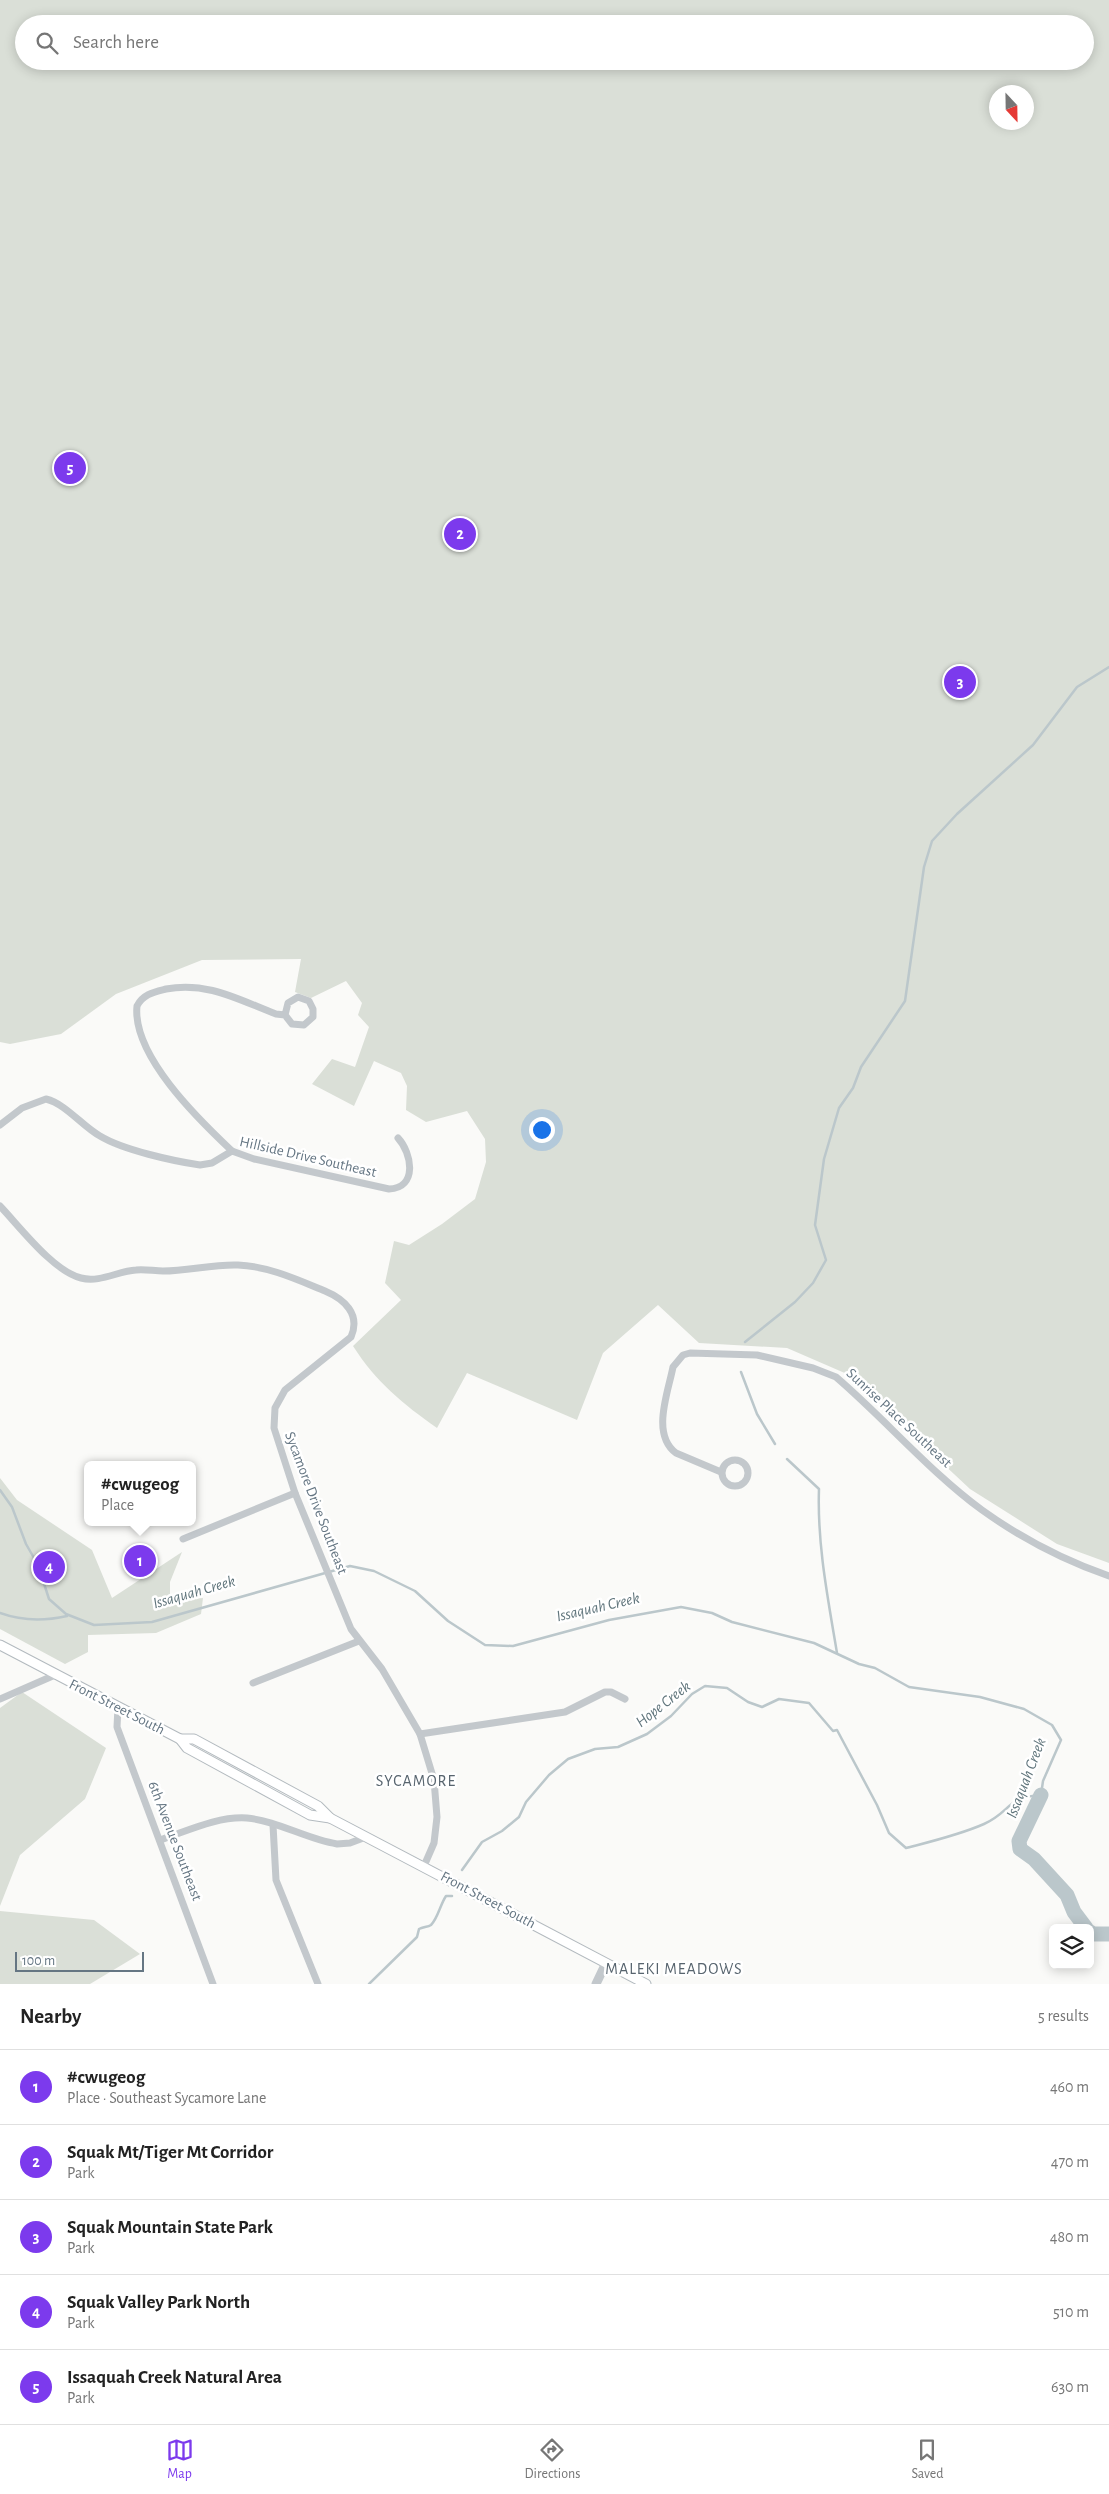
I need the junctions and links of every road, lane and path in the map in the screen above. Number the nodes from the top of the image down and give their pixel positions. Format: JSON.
{"nodes":[{"id":1,"x":285,"y":1015,"type":"junction"},
{"id":2,"x":0,"y":1125,"type":"edge"},
{"id":3,"x":398,"y":1138,"type":"dead end"},
{"id":4,"x":232,"y":1151,"type":"junction"},
{"id":5,"x":0,"y":1206,"type":"edge"},
{"id":6,"x":721,"y":1472,"type":"dead end"},
{"id":7,"x":295,"y":1494,"type":"junction"},
{"id":8,"x":183,"y":1539,"type":"dead end"},
{"id":9,"x":1109,"y":1576,"type":"edge"},
{"id":10,"x":359,"y":1641,"type":"junction"},
{"id":11,"x":0,"y":1645,"type":"edge"},
{"id":12,"x":55,"y":1675,"type":"junction"},
{"id":13,"x":253,"y":1683,"type":"dead end"},
{"id":14,"x":625,"y":1698,"type":"dead end"},
{"id":15,"x":0,"y":1699,"type":"edge"},
{"id":16,"x":118,"y":1707,"type":"junction"},
{"id":17,"x":420,"y":1734,"type":"junction"},
{"id":18,"x":180,"y":1740,"type":"junction"},
{"id":19,"x":256,"y":1773,"type":"junction"},
{"id":20,"x":250,"y":1783,"type":"junction"},
{"id":21,"x":330,"y":1818,"type":"junction"},
{"id":22,"x":273,"y":1824,"type":"junction"},
{"id":23,"x":366,"y":1837,"type":"junction"},
{"id":24,"x":160,"y":1840,"type":"junction"},
{"id":25,"x":424,"y":1866,"type":"junction"},
{"id":26,"x":606,"y":1963,"type":"junction"},
{"id":27,"x":213,"y":1984,"type":"edge"},
{"id":28,"x":318,"y":1984,"type":"edge"},
{"id":29,"x":596,"y":1984,"type":"edge"},
{"id":30,"x":646,"y":1984,"type":"edge"}],
"edges":[{"from":1,"to":1,"type":"street"},
{"from":1,"to":4,"type":"street"},
{"from":2,"to":4,"type":"street","name":"Hillside Drive Southeast"},
{"from":3,"to":4,"type":"street","name":"Hillside Drive Southeast"},
{"from":5,"to":7,"type":"street","name":"Sycamore Drive Southeast"},
{"from":6,"to":9,"type":"street","name":"Sunrise Place Southeast"},
{"from":7,"to":8,"type":"street"},
{"from":7,"to":10,"type":"street","name":"Sycamore Drive Southeast"},
{"from":10,"to":13,"type":"street"},
{"from":10,"to":17,"type":"street","name":"Sycamore Drive Southeast"},
{"from":11,"to":12,"type":"main road","name":"Front Street South"},
{"from":12,"to":15,"type":"street"},
{"from":12,"to":16,"type":"main road","name":"Front Street South"},
{"from":14,"to":17,"type":"street"},
{"from":16,"to":18,"type":"main road","name":"Front Street South"},
{"from":16,"to":24,"type":"street","name":"6th Avenue Southeast"},
{"from":17,"to":25,"type":"street","name":"Sycamore Drive Southeast"},
{"from":18,"to":19,"type":"main road","name":"Front Street South"},
{"from":18,"to":20,"type":"main road","name":"Front Street South"},
{"from":19,"to":20,"type":"main road"},
{"from":19,"to":21,"type":"main road","name":"Front Street South"},
{"from":20,"to":21,"type":"main road","name":"Front Street South"},
{"from":21,"to":23,"type":"main road","name":"Front Street South"},
{"from":22,"to":23,"type":"street"},
{"from":22,"to":24,"type":"street"},
{"from":22,"to":28,"type":"street"},
{"from":23,"to":25,"type":"main road","name":"Front Street South"},
{"from":24,"to":27,"type":"street","name":"6th Avenue Southeast"},
{"from":25,"to":26,"type":"main road","name":"Front Street South"},
{"from":26,"to":29,"type":"street"},
{"from":26,"to":30,"type":"main road","name":"Front Street South"}]}
